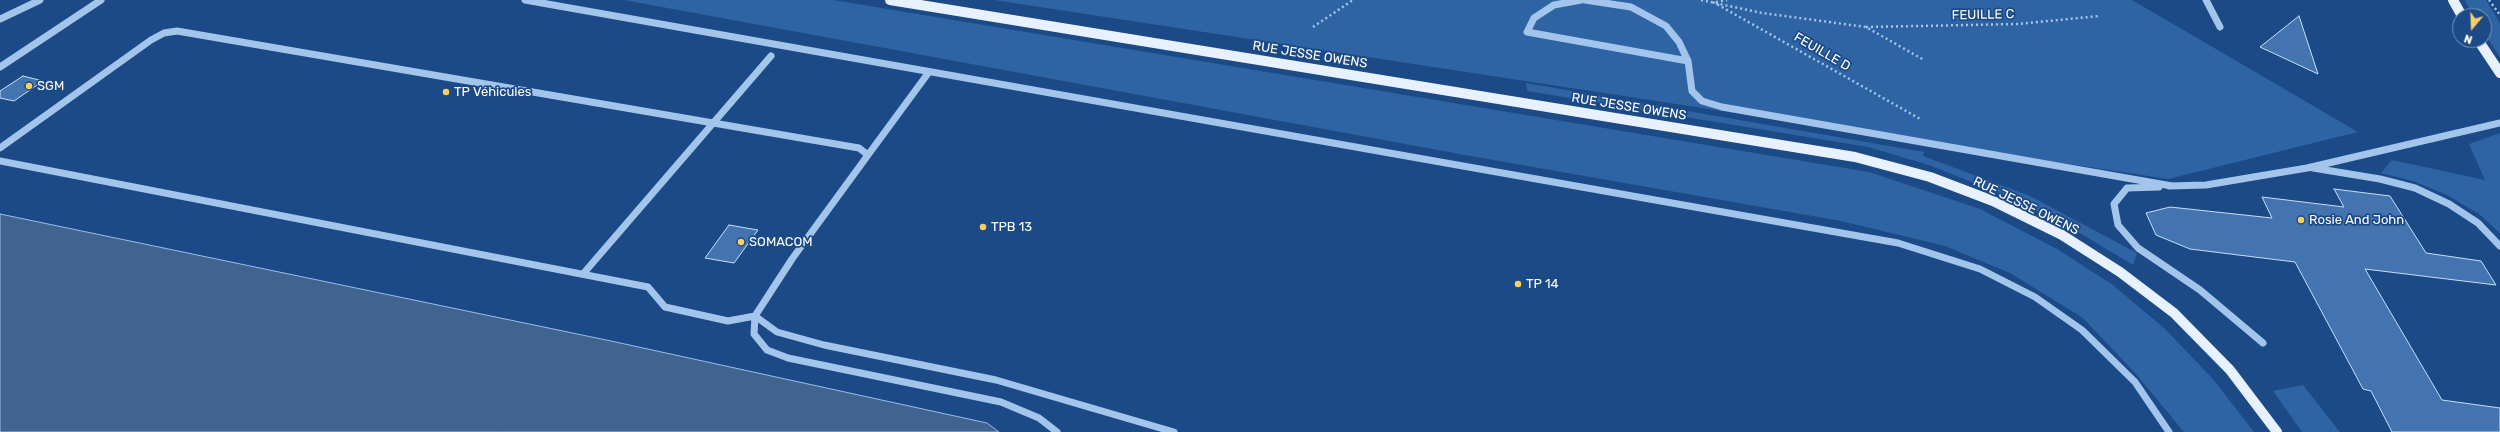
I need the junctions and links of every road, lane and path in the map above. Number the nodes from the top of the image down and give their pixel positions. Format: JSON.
{"nodes":[{"id":1,"x":40,"y":0,"type":"edge"},
{"id":2,"x":101,"y":0,"type":"edge"},
{"id":3,"x":525,"y":0,"type":"edge"},
{"id":4,"x":890,"y":0,"type":"edge"},
{"id":5,"x":1353,"y":0,"type":"edge"},
{"id":6,"x":1581,"y":0,"type":"edge"},
{"id":7,"x":1585,"y":0,"type":"edge"},
{"id":8,"x":1701,"y":0,"type":"edge"},
{"id":9,"x":1727,"y":0,"type":"edge"},
{"id":10,"x":2206,"y":0,"type":"edge"},
{"id":11,"x":2489,"y":0,"type":"edge"},
{"id":12,"x":1712,"y":2,"type":"junction"},
{"id":13,"x":2099,"y":16,"type":"dead end"},
{"id":14,"x":2500,"y":16,"type":"edge"},
{"id":15,"x":0,"y":19,"type":"edge"},
{"id":16,"x":1313,"y":27,"type":"dead end"},
{"id":17,"x":1866,"y":27,"type":"junction"},
{"id":18,"x":2220,"y":27,"type":"dead end"},
{"id":19,"x":2483,"y":48,"type":"edge"},
{"id":20,"x":771,"y":56,"type":"dead end"},
{"id":21,"x":1924,"y":60,"type":"dead end"},
{"id":22,"x":1688,"y":61,"type":"junction"},
{"id":23,"x":0,"y":67,"type":"edge"},
{"id":24,"x":929,"y":72,"type":"junction"},
{"id":25,"x":2500,"y":73,"type":"edge"},
{"id":26,"x":1922,"y":120,"type":"dead end"},
{"id":27,"x":714,"y":123,"type":"junction"},
{"id":28,"x":2500,"y":123,"type":"edge"},
{"id":29,"x":0,"y":148,"type":"edge"},
{"id":30,"x":868,"y":155,"type":"junction"},
{"id":31,"x":0,"y":161,"type":"edge"},
{"id":32,"x":2307,"y":168,"type":"junction"},
{"id":33,"x":2172,"y":186,"type":"junction"},
{"id":34,"x":2500,"y":246,"type":"edge"},
{"id":35,"x":583,"y":274,"type":"junction"},
{"id":36,"x":755,"y":316,"type":"junction"},
{"id":37,"x":2263,"y":343,"type":"dead end"},
{"id":38,"x":1057,"y":432,"type":"edge"},
{"id":39,"x":1174,"y":432,"type":"edge"},
{"id":40,"x":2169,"y":432,"type":"edge"},
{"id":41,"x":2277,"y":432,"type":"edge"}],
"edges":[{"from":1,"to":15,"type":"street"},
{"from":2,"to":23,"type":"street"},
{"from":3,"to":24,"type":"street"},
{"from":4,"to":41,"type":"main road","name":"RUE JESSE OWENS"},
{"from":5,"to":16,"type":"path"},
{"from":6,"to":22,"type":"street"},
{"from":7,"to":22,"type":"street"},
{"from":8,"to":12,"type":"path"},
{"from":9,"to":12,"type":"path"},
{"from":10,"to":18,"type":"street"},
{"from":11,"to":14,"type":"path"},
{"from":12,"to":17,"type":"path"},
{"from":12,"to":26,"type":"path","name":"FEUILLE D"},
{"from":13,"to":17,"type":"path","name":"FEUILLE C"},
{"from":17,"to":21,"type":"path"},
{"from":19,"to":25,"type":"main road"},
{"from":20,"to":27,"type":"street"},
{"from":22,"to":33,"type":"street"},
{"from":24,"to":30,"type":"street"},
{"from":24,"to":40,"type":"street"},
{"from":27,"to":29,"type":"street"},
{"from":27,"to":30,"type":"street"},
{"from":27,"to":35,"type":"street"},
{"from":28,"to":32,"type":"street"},
{"from":30,"to":36,"type":"street"},
{"from":31,"to":35,"type":"street"},
{"from":32,"to":33,"type":"street"},
{"from":32,"to":34,"type":"street"},
{"from":33,"to":37,"type":"street"},
{"from":35,"to":36,"type":"street"},
{"from":36,"to":38,"type":"street"},
{"from":36,"to":39,"type":"street"}]}
